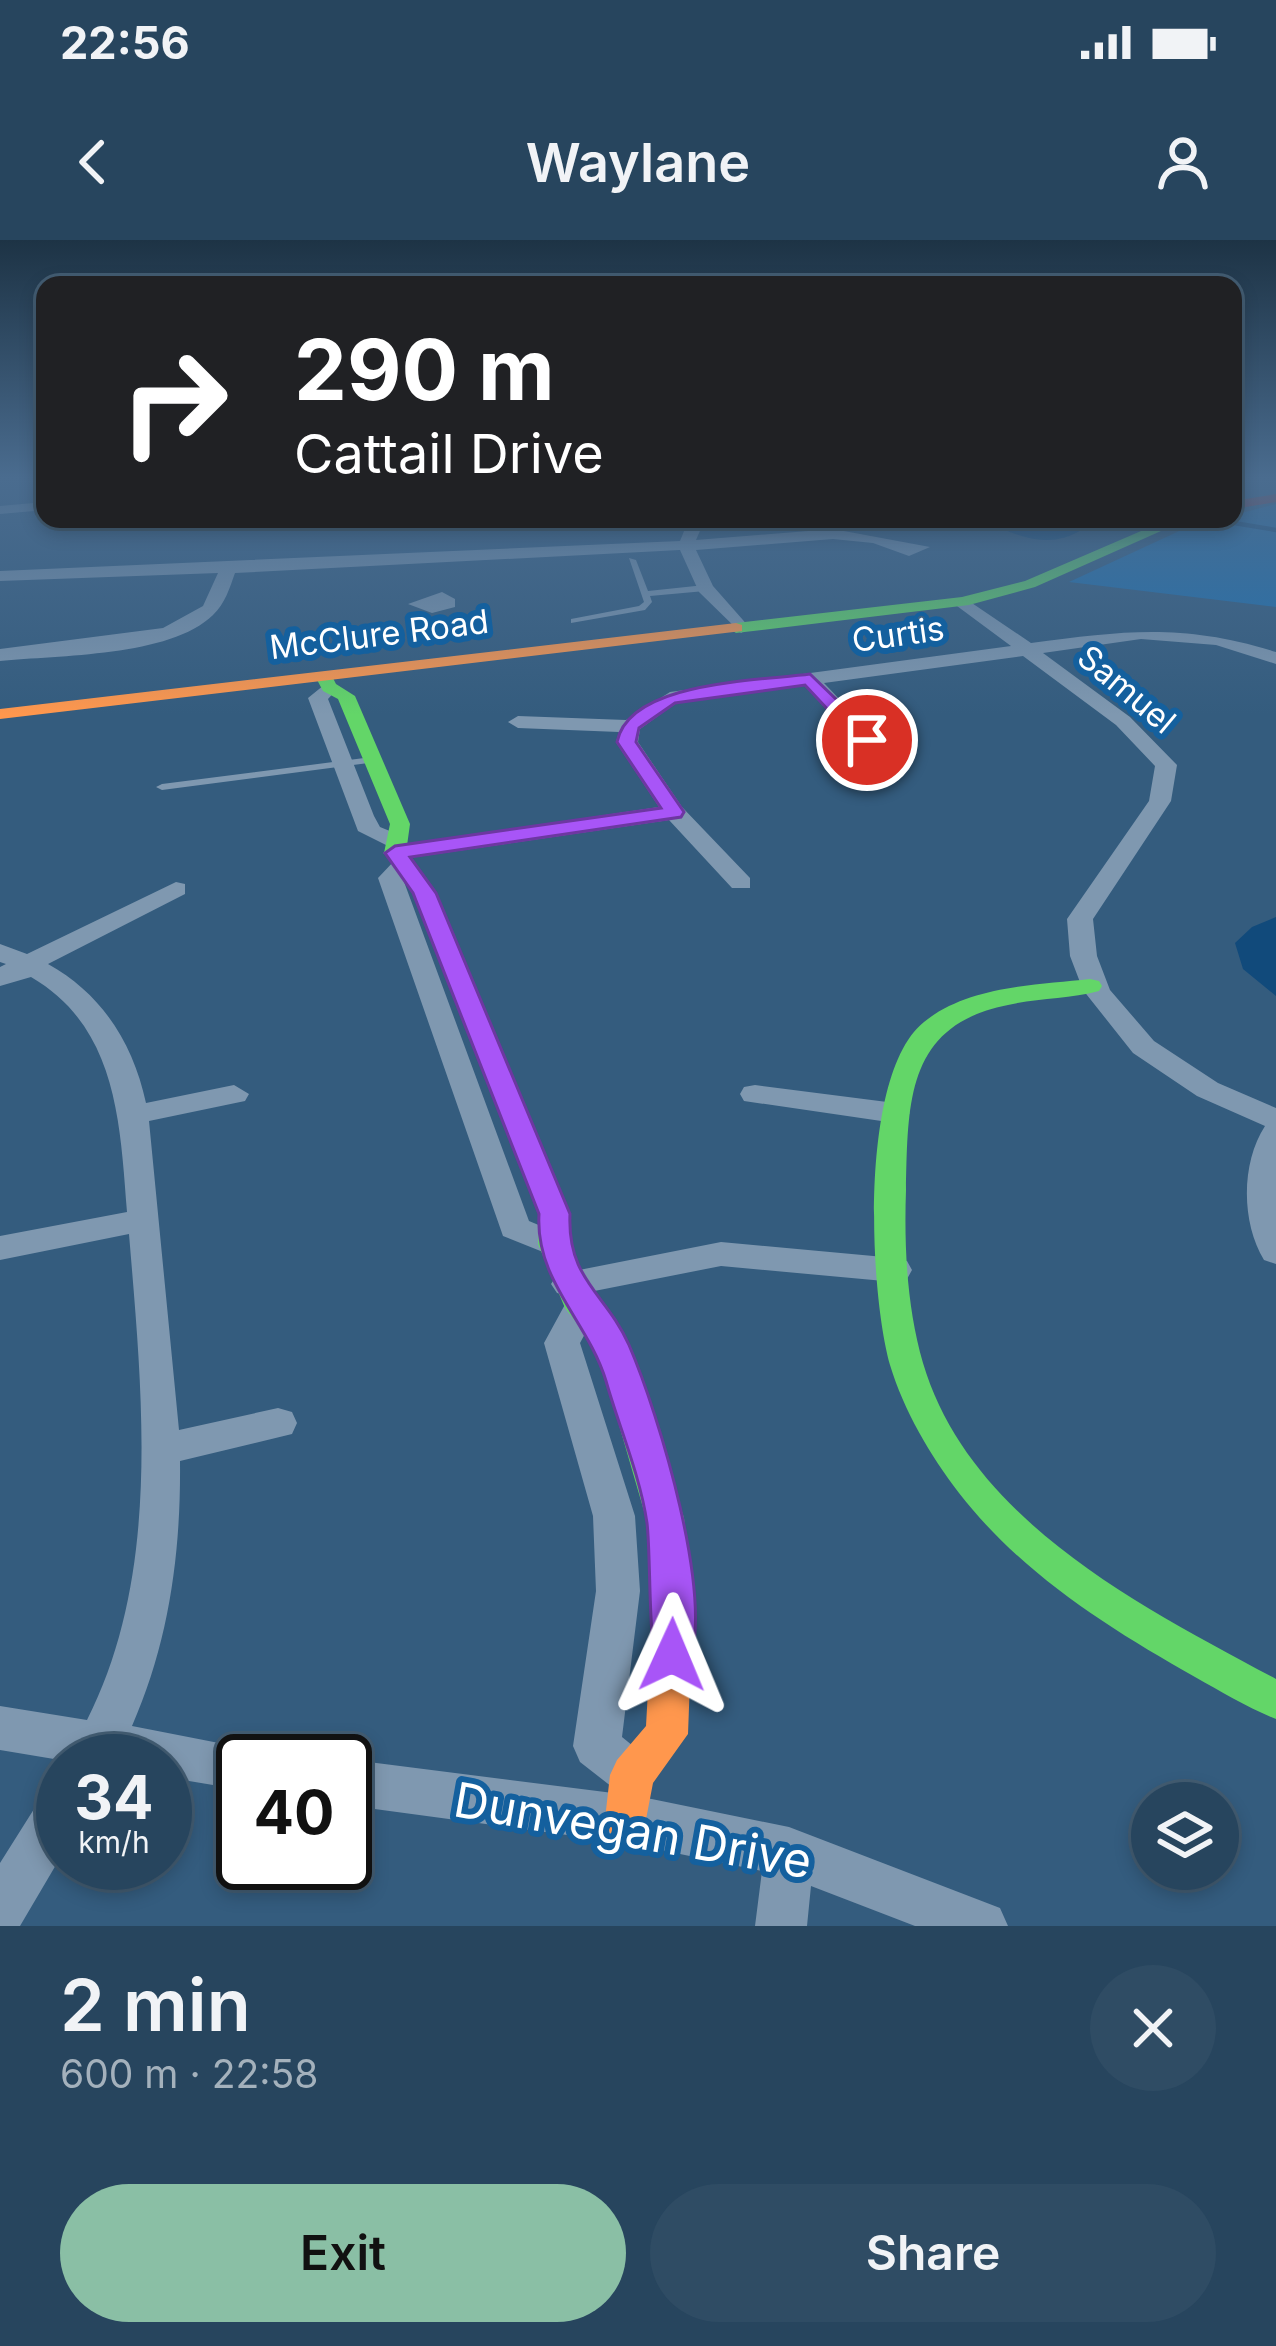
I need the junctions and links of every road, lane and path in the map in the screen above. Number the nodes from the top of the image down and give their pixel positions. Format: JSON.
{"nodes":[{"id":1,"x":433,"y":558,"type":"junction"},
{"id":2,"x":440,"y":558,"type":"edge"},
{"id":3,"x":691,"y":558,"type":"edge"},
{"id":4,"x":1091,"y":558,"type":"edge"},
{"id":5,"x":632,"y":560,"type":"dead end"},
{"id":6,"x":228,"y":568,"type":"junction"},
{"id":7,"x":0,"y":576,"type":"edge"},
{"id":8,"x":705,"y":588,"type":"junction"},
{"id":9,"x":646,"y":594,"type":"junction"},
{"id":10,"x":433,"y":597,"type":"dead end"},
{"id":11,"x":963,"y":602,"type":"junction"},
{"id":12,"x":574,"y":620,"type":"dead end"},
{"id":13,"x":741,"y":628,"type":"junction"},
{"id":14,"x":1024,"y":650,"type":"junction"},
{"id":15,"x":0,"y":655,"type":"edge"},
{"id":16,"x":1276,"y":658,"type":"edge"},
{"id":17,"x":810,"y":679,"type":"junction"},
{"id":18,"x":327,"y":682,"type":"junction"},
{"id":19,"x":0,"y":714,"type":"edge"},
{"id":20,"x":518,"y":722,"type":"dead end"},
{"id":21,"x":630,"y":726,"type":"junction"},
{"id":22,"x":372,"y":760,"type":"junction"},
{"id":23,"x":343,"y":764,"type":"junction"},
{"id":24,"x":896,"y":770,"type":"dead end"},
{"id":25,"x":162,"y":787,"type":"dead end"},
{"id":26,"x":674,"y":812,"type":"junction"},
{"id":27,"x":397,"y":853,"type":"junction"},
{"id":28,"x":741,"y":884,"type":"dead end"},
{"id":29,"x":176,"y":889,"type":"dead end"},
{"id":30,"x":9,"y":965,"type":"edge"},
{"id":31,"x":1090,"y":986,"type":"junction"},
{"id":32,"x":234,"y":1094,"type":"dead end"},
{"id":33,"x":755,"y":1094,"type":"dead end"},
{"id":34,"x":895,"y":1113,"type":"junction"},
{"id":35,"x":133,"y":1115,"type":"junction"},
{"id":36,"x":1276,"y":1119,"type":"edge"},
{"id":37,"x":1276,"y":1133,"type":"edge"},
{"id":38,"x":144,"y":1220,"type":"junction"},
{"id":39,"x":553,"y":1244,"type":"joint"},
{"id":40,"x":0,"y":1248,"type":"edge"},
{"id":41,"x":1276,"y":1252,"type":"edge"},
{"id":42,"x":896,"y":1270,"type":"junction"},
{"id":43,"x":575,"y":1296,"type":"junction"},
{"id":44,"x":278,"y":1423,"type":"dead end"},
{"id":45,"x":158,"y":1451,"type":"junction"},
{"id":46,"x":1276,"y":1700,"type":"edge"},
{"id":47,"x":0,"y":1728,"type":"edge"},
{"id":48,"x":102,"y":1734,"type":"edge"},
{"id":49,"x":36,"y":1737,"type":"edge"},
{"id":50,"x":372,"y":1783,"type":"edge"},
{"id":51,"x":629,"y":1797,"type":"junction"},
{"id":52,"x":36,"y":1851,"type":"edge"},
{"id":53,"x":790,"y":1852,"type":"junction"},
{"id":54,"x":0,"y":1910,"type":"edge"},
{"id":55,"x":956,"y":1921,"type":"edge"},
{"id":56,"x":781,"y":1926,"type":"edge"}],
"edges":[{"from":1,"to":2,"type":"street"},
{"from":1,"to":6,"type":"street"},
{"from":1,"to":10,"type":"street"},
{"from":3,"to":8,"type":"street"},
{"from":4,"to":11,"type":"street","name":"McClure Road"},
{"from":5,"to":9,"type":"lane"},
{"from":6,"to":7,"type":"street"},
{"from":6,"to":15,"type":"street"},
{"from":8,"to":9,"type":"lane"},
{"from":8,"to":13,"type":"street"},
{"from":9,"to":12,"type":"lane"},
{"from":11,"to":13,"type":"street","name":"McClure Road"},
{"from":11,"to":14,"type":"street","name":"Samuel"},
{"from":13,"to":18,"type":"street","name":"McClure Road"},
{"from":14,"to":16,"type":"street","name":"Curtis"},
{"from":14,"to":17,"type":"street","name":"Curtis"},
{"from":14,"to":31,"type":"street","name":"Samuel"},
{"from":17,"to":21,"type":"street","name":"Curtis"},
{"from":17,"to":24,"type":"street"},
{"from":18,"to":19,"type":"street","name":"McClure Road"},
{"from":18,"to":22,"type":"street"},
{"from":18,"to":23,"type":"street"},
{"from":20,"to":21,"type":"street"},
{"from":21,"to":26,"type":"street"},
{"from":22,"to":23,"type":"lane"},
{"from":22,"to":27,"type":"street"},
{"from":23,"to":25,"type":"lane"},
{"from":23,"to":27,"type":"street"},
{"from":26,"to":27,"type":"street"},
{"from":26,"to":28,"type":"street"},
{"from":27,"to":39,"type":"street"},
{"from":29,"to":30,"type":"street"},
{"from":30,"to":35,"type":"street"},
{"from":31,"to":34,"type":"street"},
{"from":31,"to":36,"type":"street"},
{"from":32,"to":35,"type":"street"},
{"from":33,"to":34,"type":"street"},
{"from":34,"to":42,"type":"street"},
{"from":35,"to":38,"type":"street"},
{"from":37,"to":41,"type":"street"},
{"from":38,"to":40,"type":"street"},
{"from":38,"to":45,"type":"street"},
{"from":39,"to":43,"type":"street"},
{"from":42,"to":43,"type":"street"},
{"from":42,"to":46,"type":"street"},
{"from":43,"to":51,"type":"street"},
{"from":43,"to":51,"type":"street"},
{"from":44,"to":45,"type":"street"},
{"from":45,"to":48,"type":"street"},
{"from":47,"to":49,"type":"street"},
{"from":50,"to":51,"type":"street","name":"Dunvegan Drive"},
{"from":51,"to":53,"type":"street","name":"Dunvegan Drive"},
{"from":52,"to":54,"type":"street"},
{"from":53,"to":55,"type":"street","name":"Dunvegan Drive"},
{"from":53,"to":56,"type":"street"}]}
